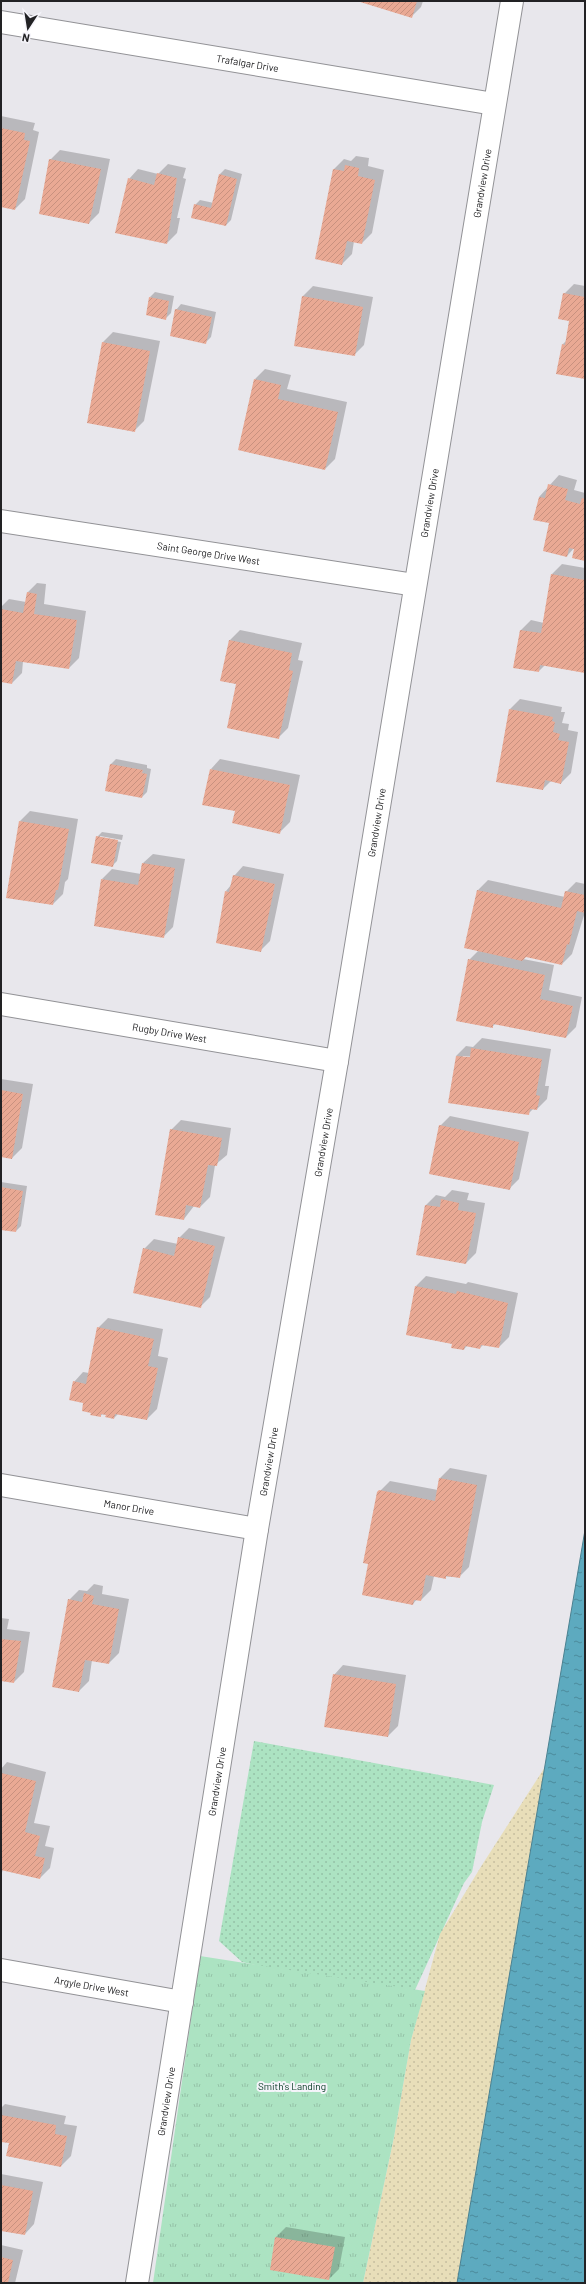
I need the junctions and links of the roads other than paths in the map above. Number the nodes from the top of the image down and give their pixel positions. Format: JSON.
{"nodes":[{"id":1,"x":512,"y":1,"type":"edge"},
{"id":2,"x":1,"y":22,"type":"edge"},
{"id":3,"x":494,"y":104,"type":"junction"},
{"id":4,"x":1,"y":521,"type":"edge"},
{"id":5,"x":415,"y":585,"type":"junction"},
{"id":6,"x":1,"y":1004,"type":"edge"},
{"id":7,"x":337,"y":1061,"type":"junction"},
{"id":8,"x":1,"y":1484,"type":"edge"},
{"id":9,"x":257,"y":1529,"type":"junction"},
{"id":10,"x":1,"y":1970,"type":"edge"},
{"id":11,"x":182,"y":2002,"type":"junction"},
{"id":12,"x":137,"y":2283,"type":"edge"}],
"edges":[{"from":1,"to":3,"type":"street","name":"Grandview Drive"},
{"from":2,"to":3,"type":"street","name":"Trafalgar Drive"},
{"from":3,"to":5,"type":"street","name":"Grandview Drive"},
{"from":4,"to":5,"type":"street","name":"Saint George Drive West"},
{"from":5,"to":7,"type":"street","name":"Grandview Drive"},
{"from":6,"to":7,"type":"street","name":"Rugby Drive West"},
{"from":7,"to":9,"type":"street","name":"Grandview Drive"},
{"from":8,"to":9,"type":"street","name":"Manor Drive"},
{"from":9,"to":11,"type":"street","name":"Grandview Drive"},
{"from":10,"to":11,"type":"street","name":"Argyle Drive West"},
{"from":11,"to":12,"type":"street","name":"Grandview Drive"}]}
